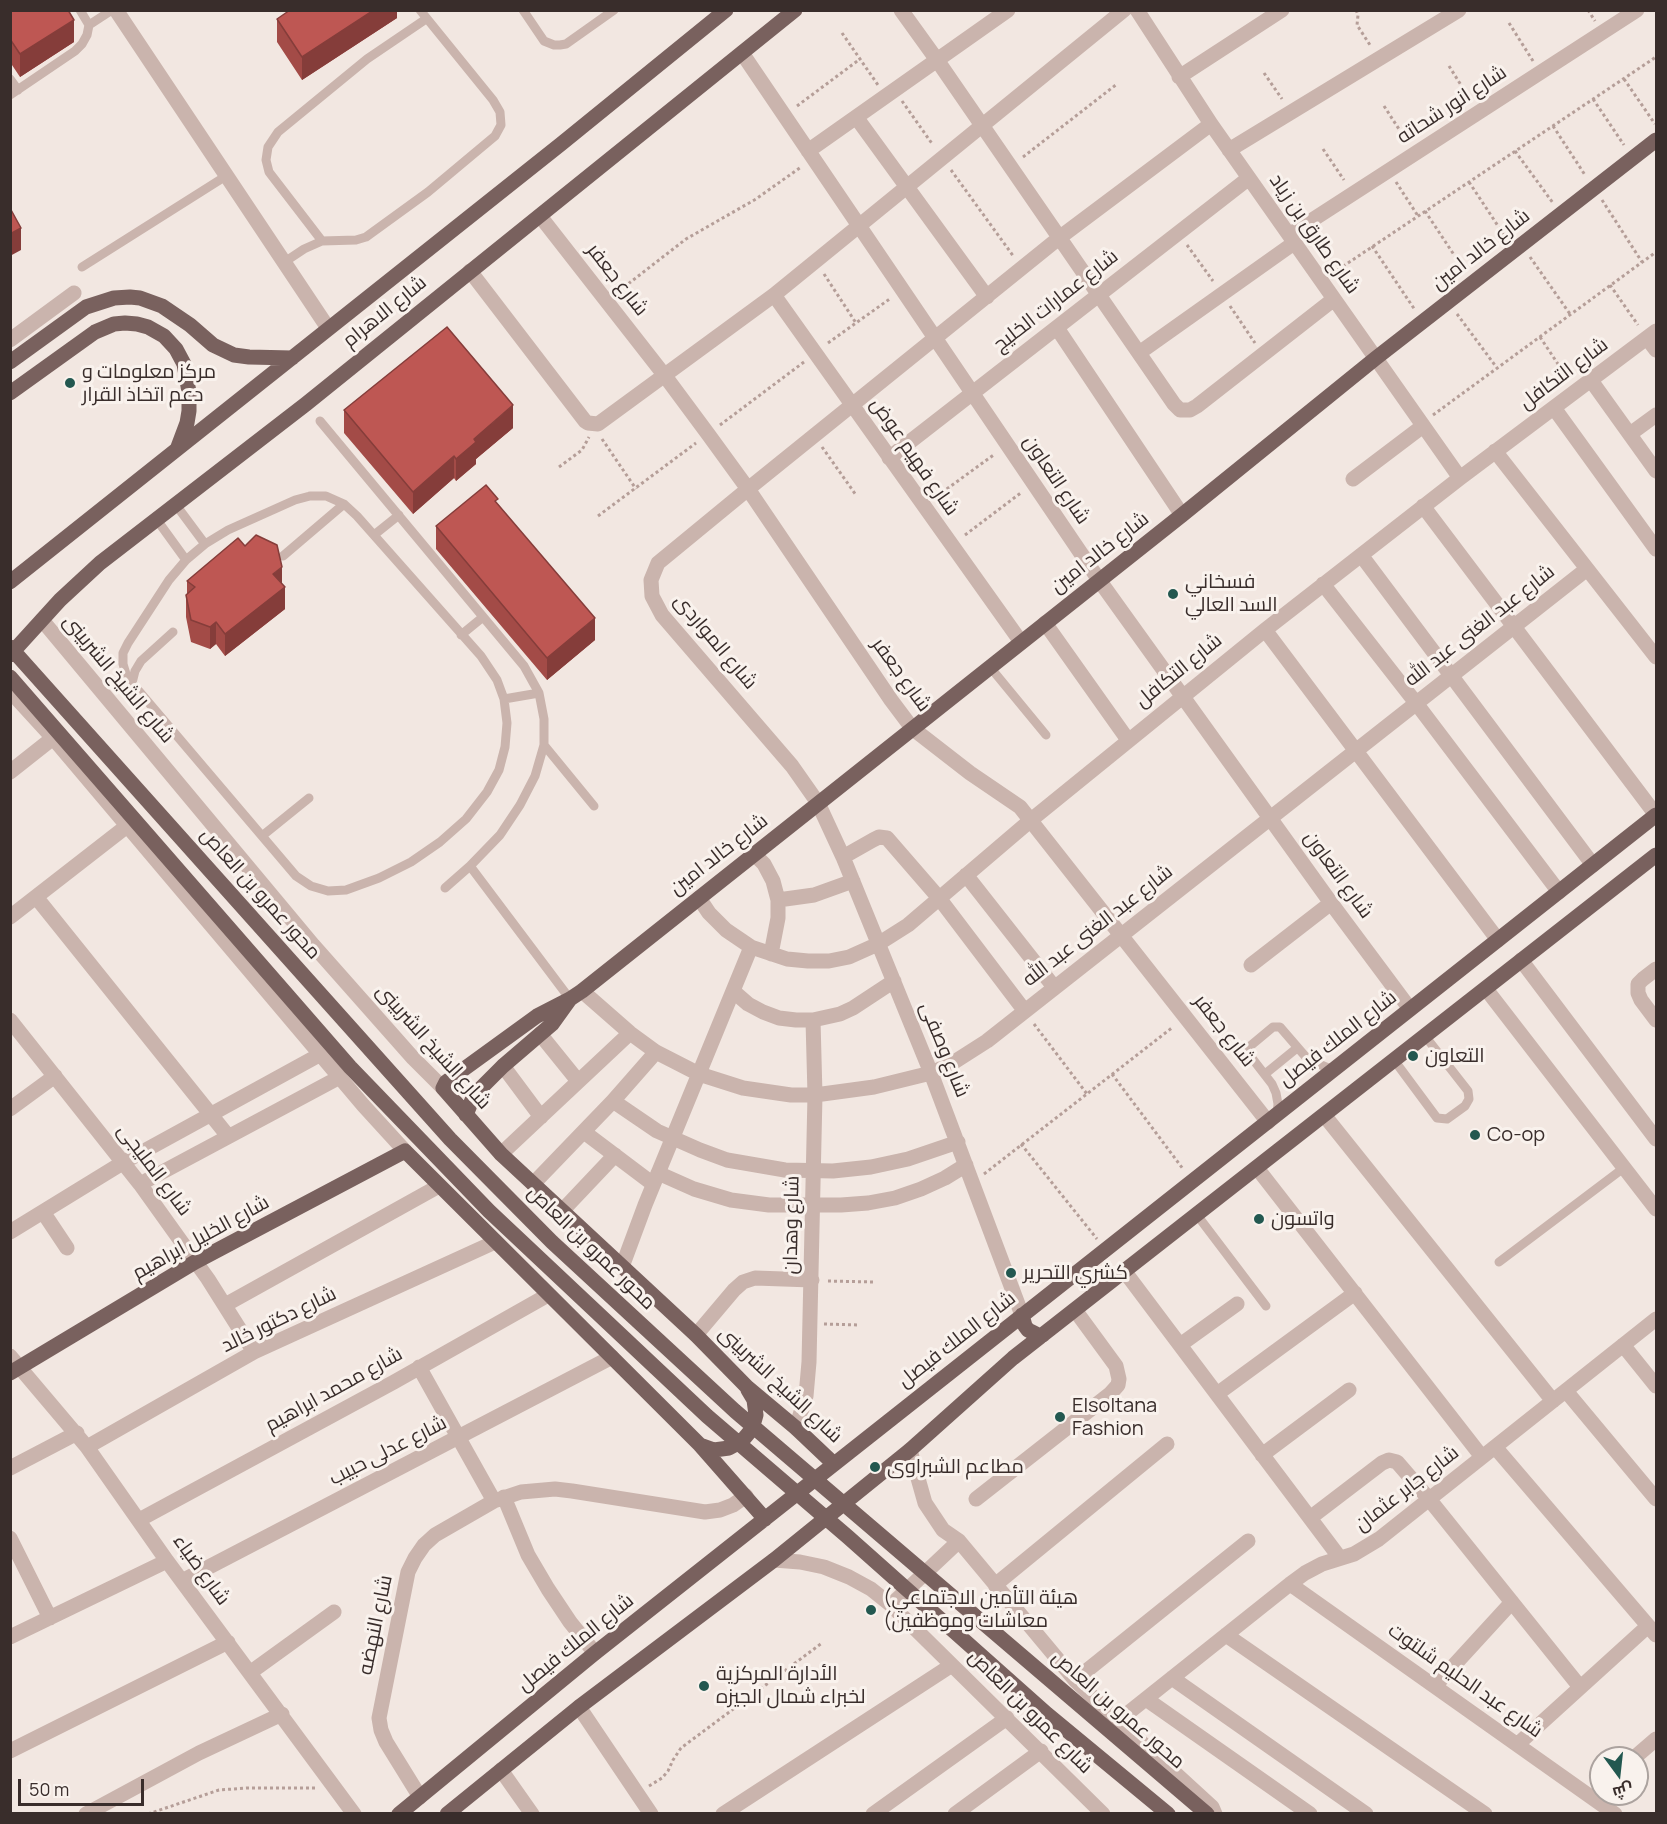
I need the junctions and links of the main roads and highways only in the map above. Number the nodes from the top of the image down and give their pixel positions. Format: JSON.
{"nodes":[{"id":1,"x":726,"y":10,"type":"edge"},
{"id":2,"x":795,"y":10,"type":"edge"},
{"id":3,"x":1656,"y":140,"type":"edge"},
{"id":4,"x":292,"y":358,"type":"junction"},
{"id":5,"x":10,"y":362,"type":"edge"},
{"id":6,"x":10,"y":393,"type":"edge"},
{"id":7,"x":177,"y":449,"type":"junction"},
{"id":8,"x":10,"y":582,"type":"edge"},
{"id":9,"x":10,"y":646,"type":"edge"},
{"id":10,"x":10,"y":655,"type":"edge"},
{"id":11,"x":10,"y":677,"type":"edge"},
{"id":12,"x":1656,"y":815,"type":"edge"},
{"id":13,"x":1656,"y":855,"type":"edge"},
{"id":14,"x":576,"y":995,"type":"junction"},
{"id":15,"x":443,"y":1088,"type":"joint"},
{"id":16,"x":466,"y":1115,"type":"junction"},
{"id":17,"x":1022,"y":1315,"type":"junction"},
{"id":18,"x":1043,"y":1335,"type":"junction"},
{"id":19,"x":995,"y":1337,"type":"junction"},
{"id":20,"x":1013,"y":1359,"type":"junction"},
{"id":21,"x":14,"y":1365,"type":"edge"},
{"id":22,"x":747,"y":1387,"type":"junction"},
{"id":23,"x":700,"y":1445,"type":"junction"},
{"id":24,"x":834,"y":1464,"type":"junction"},
{"id":25,"x":765,"y":1519,"type":"junction"},
{"id":26,"x":399,"y":1814,"type":"edge"},
{"id":27,"x":447,"y":1814,"type":"edge"},
{"id":28,"x":1168,"y":1814,"type":"edge"},
{"id":29,"x":1207,"y":1814,"type":"edge"}],
"edges":[{"from":1,"to":4,"type":"main road","name":"شارع الاهرام"},
{"from":2,"to":10,"type":"main road","name":"شارع الاهرام"},
{"from":3,"to":14,"type":"main road","name":"شارع خالد امين"},
{"from":4,"to":5,"type":"main road"},
{"from":4,"to":7,"type":"main road","name":"شارع الاهرام"},
{"from":6,"to":7,"type":"main road"},
{"from":7,"to":8,"type":"main road","name":"شارع الاهرام"},
{"from":9,"to":29,"type":"main road","name":"محور عمرو بن العاص"},
{"from":11,"to":28,"type":"main road"},
{"from":12,"to":17,"type":"main road","name":"شارع الملك فيصل"},
{"from":13,"to":18,"type":"main road"},
{"from":14,"to":15,"type":"main road","name":"شارع خالد امين"},
{"from":14,"to":16,"type":"main road","name":"شارع خالد امين"},
{"from":15,"to":16,"type":"main road","name":"شارع الشيخ الشربينى"},
{"from":16,"to":22,"type":"main road","name":"شارع الشيخ الشربينى"},
{"from":17,"to":18,"type":"main road"},
{"from":17,"to":19,"type":"main road","name":"شارع الملك فيصل"},
{"from":18,"to":20,"type":"main road"},
{"from":19,"to":20,"type":"main road"},
{"from":19,"to":24,"type":"main road","name":"شارع الملك فيصل"},
{"from":20,"to":27,"type":"main road"},
{"from":21,"to":23,"type":"main road","name":"شارع الخليل ابراهيم"},
{"from":22,"to":23,"type":"main road"},
{"from":22,"to":24,"type":"main road","name":"شارع الشيخ الشربينى"},
{"from":23,"to":25,"type":"main road"},
{"from":24,"to":25,"type":"main road","name":"شارع الملك فيصل"},
{"from":25,"to":26,"type":"main road","name":"شارع الملك فيصل"}]}
